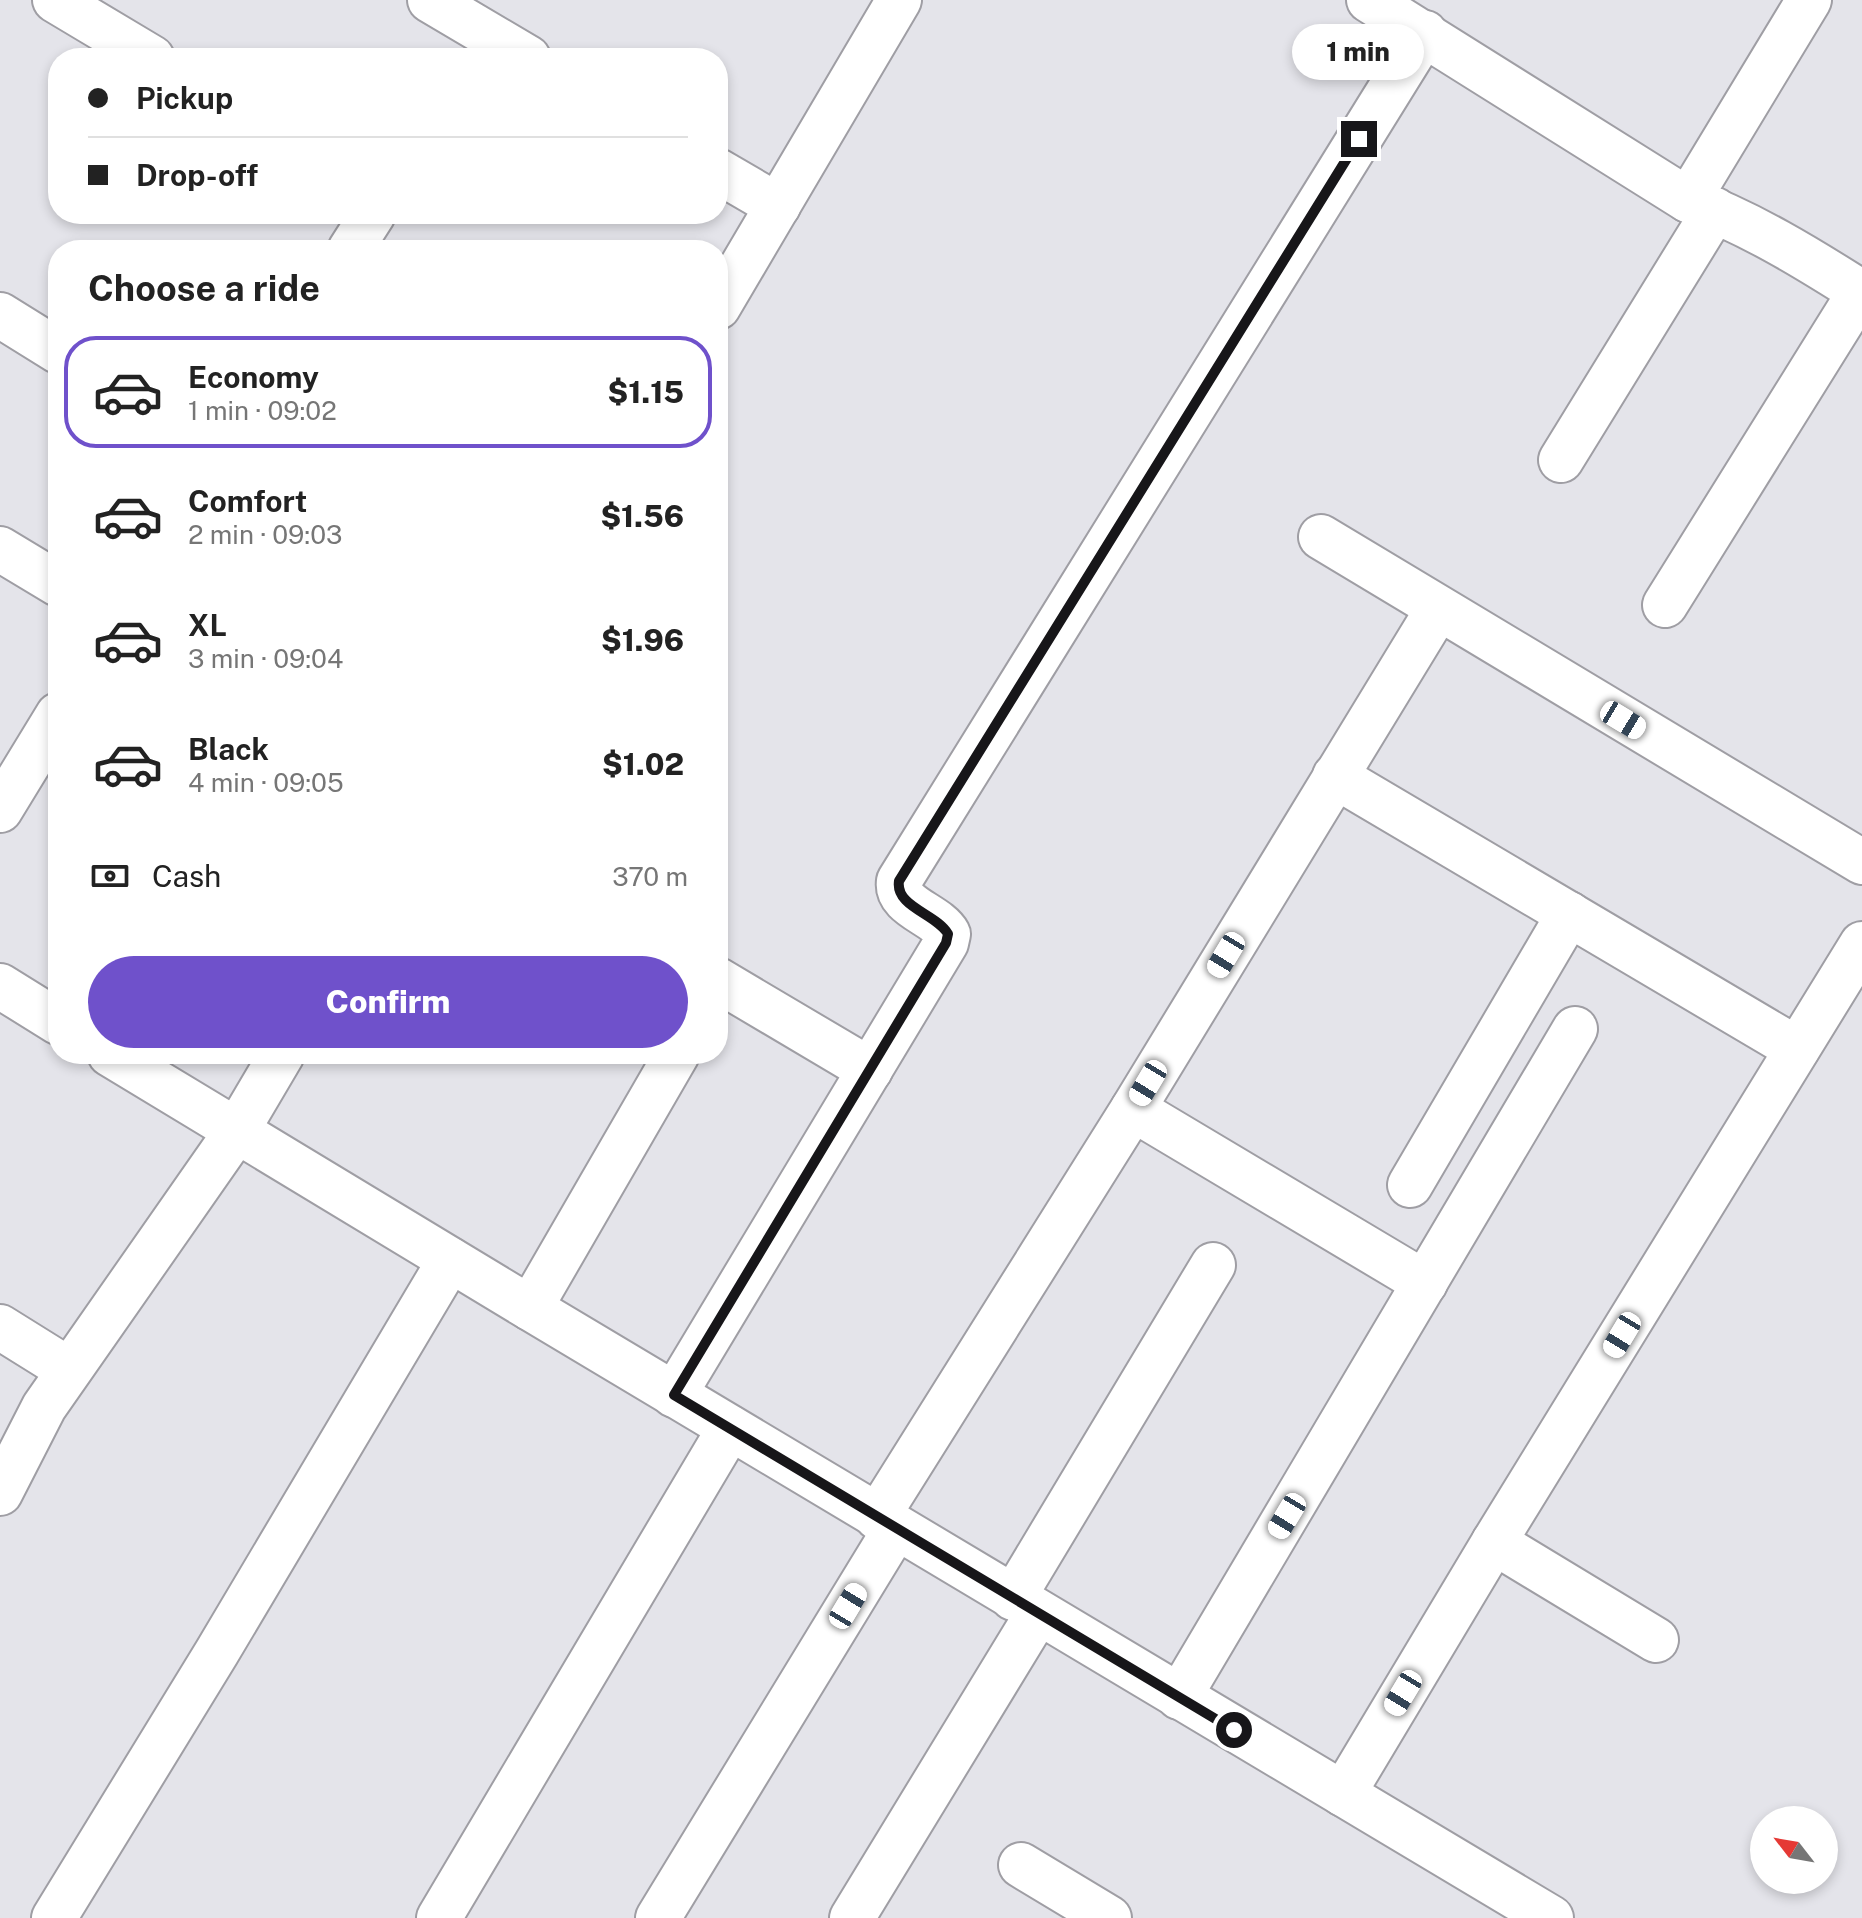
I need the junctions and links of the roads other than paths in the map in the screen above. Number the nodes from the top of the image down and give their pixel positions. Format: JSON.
{"nodes":[{"id":1,"x":55,"y":0,"type":"edge"},
{"id":2,"x":430,"y":0,"type":"edge"},
{"id":3,"x":899,"y":0,"type":"edge"},
{"id":4,"x":1369,"y":0,"type":"edge"},
{"id":5,"x":1809,"y":0,"type":"edge"},
{"id":6,"x":1425,"y":33,"type":"junction"},
{"id":7,"x":479,"y":46,"type":"edge"},
{"id":8,"x":135,"y":48,"type":"edge"},
{"id":9,"x":728,"y":177,"type":"edge"},
{"id":10,"x":1702,"y":205,"type":"junction"},
{"id":11,"x":778,"y":206,"type":"junction"},
{"id":12,"x":728,"y":290,"type":"edge"},
{"id":13,"x":1861,"y":292,"type":"edge"},
{"id":14,"x":0,"y":315,"type":"edge"},
{"id":15,"x":48,"y":345,"type":"edge"},
{"id":16,"x":1561,"y":460,"type":"dead end"},
{"id":17,"x":1321,"y":537,"type":"dead end"},
{"id":18,"x":0,"y":549,"type":"edge"},
{"id":19,"x":48,"y":578,"type":"edge"},
{"id":20,"x":1665,"y":605,"type":"dead end"},
{"id":21,"x":1438,"y":609,"type":"junction"},
{"id":22,"x":48,"y":731,"type":"edge"},
{"id":23,"x":1335,"y":776,"type":"junction"},
{"id":24,"x":0,"y":810,"type":"edge"},
{"id":25,"x":1862,"y":862,"type":"edge"},
{"id":26,"x":1569,"y":914,"type":"junction"},
{"id":27,"x":1862,"y":944,"type":"edge"},
{"id":28,"x":0,"y":986,"type":"edge"},
{"id":29,"x":728,"y":987,"type":"edge"},
{"id":30,"x":48,"y":1016,"type":"edge"},
{"id":31,"x":1575,"y":1029,"type":"dead end"},
{"id":32,"x":1797,"y":1049,"type":"junction"},
{"id":33,"x":126,"y":1064,"type":"edge"},
{"id":34,"x":276,"y":1064,"type":"edge"},
{"id":35,"x":671,"y":1064,"type":"edge"},
{"id":36,"x":870,"y":1070,"type":"junction"},
{"id":37,"x":1133,"y":1109,"type":"junction"},
{"id":38,"x":236,"y":1132,"type":"junction"},
{"id":39,"x":1410,"y":1185,"type":"dead end"},
{"id":40,"x":450,"y":1260,"type":"junction"},
{"id":41,"x":1213,"y":1265,"type":"dead end"},
{"id":42,"x":1425,"y":1283,"type":"junction"},
{"id":43,"x":530,"y":1308,"type":"junction"},
{"id":44,"x":0,"y":1327,"type":"edge"},
{"id":45,"x":69,"y":1370,"type":"junction"},
{"id":46,"x":674,"y":1395,"type":"junction"},
{"id":47,"x":730,"y":1428,"type":"junction"},
{"id":48,"x":0,"y":1493,"type":"edge"},
{"id":49,"x":887,"y":1522,"type":"junction"},
{"id":50,"x":1494,"y":1542,"type":"junction"},
{"id":51,"x":1026,"y":1606,"type":"junction"},
{"id":52,"x":1656,"y":1640,"type":"dead end"},
{"id":53,"x":1179,"y":1697,"type":"junction"},
{"id":54,"x":1343,"y":1794,"type":"junction"},
{"id":55,"x":1021,"y":1865,"type":"dead end"},
{"id":56,"x":1549,"y":1917,"type":"edge"},
{"id":57,"x":54,"y":1918,"type":"edge"},
{"id":58,"x":439,"y":1918,"type":"edge"},
{"id":59,"x":658,"y":1918,"type":"edge"},
{"id":60,"x":852,"y":1918,"type":"edge"},
{"id":61,"x":1109,"y":1918,"type":"edge"}],
"edges":[{"from":1,"to":8,"type":"street"},
{"from":2,"to":7,"type":"street"},
{"from":3,"to":11,"type":"street"},
{"from":4,"to":6,"type":"street"},
{"from":5,"to":10,"type":"street"},
{"from":6,"to":10,"type":"street"},
{"from":6,"to":36,"type":"street"},
{"from":9,"to":11,"type":"street"},
{"from":10,"to":13,"type":"street"},
{"from":10,"to":16,"type":"street"},
{"from":11,"to":12,"type":"street"},
{"from":13,"to":20,"type":"street"},
{"from":14,"to":15,"type":"street"},
{"from":17,"to":21,"type":"street"},
{"from":18,"to":19,"type":"street"},
{"from":21,"to":23,"type":"street"},
{"from":21,"to":25,"type":"street"},
{"from":22,"to":24,"type":"street"},
{"from":23,"to":26,"type":"street"},
{"from":23,"to":37,"type":"street"},
{"from":26,"to":32,"type":"street"},
{"from":26,"to":39,"type":"street"},
{"from":27,"to":32,"type":"street"},
{"from":28,"to":30,"type":"street"},
{"from":29,"to":36,"type":"street"},
{"from":31,"to":42,"type":"street"},
{"from":32,"to":50,"type":"street"},
{"from":33,"to":38,"type":"street"},
{"from":34,"to":38,"type":"street"},
{"from":35,"to":43,"type":"street"},
{"from":36,"to":46,"type":"street"},
{"from":37,"to":42,"type":"street"},
{"from":37,"to":49,"type":"street"},
{"from":38,"to":40,"type":"street"},
{"from":38,"to":45,"type":"street"},
{"from":40,"to":43,"type":"street"},
{"from":40,"to":57,"type":"street"},
{"from":41,"to":51,"type":"street"},
{"from":42,"to":53,"type":"street"},
{"from":43,"to":46,"type":"street"},
{"from":44,"to":45,"type":"street"},
{"from":45,"to":48,"type":"street"},
{"from":46,"to":47,"type":"street"},
{"from":47,"to":49,"type":"street"},
{"from":47,"to":58,"type":"street"},
{"from":49,"to":51,"type":"street"},
{"from":49,"to":59,"type":"street"},
{"from":50,"to":52,"type":"street"},
{"from":50,"to":54,"type":"street"},
{"from":51,"to":53,"type":"street"},
{"from":51,"to":60,"type":"street"},
{"from":53,"to":54,"type":"street"},
{"from":54,"to":56,"type":"street"},
{"from":55,"to":61,"type":"street"}]}
